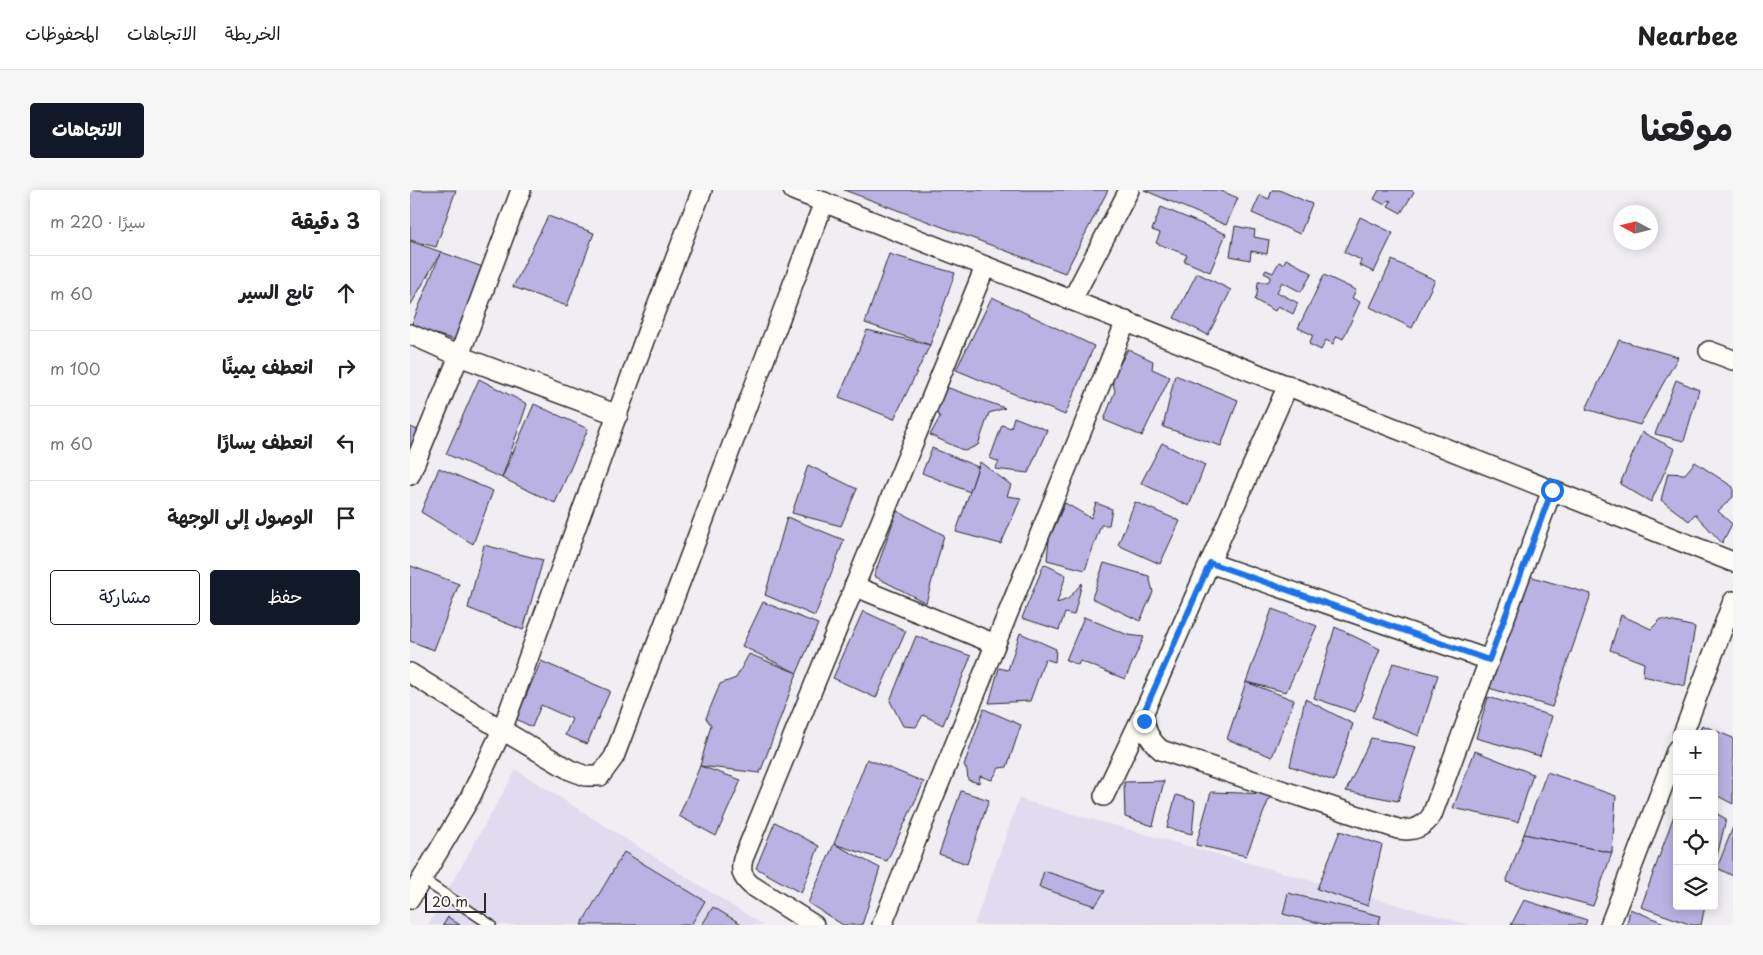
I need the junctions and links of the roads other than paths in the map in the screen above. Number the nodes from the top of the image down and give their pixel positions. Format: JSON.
{"nodes":[{"id":1,"x":521,"y":190,"type":"edge"},
{"id":2,"x":702,"y":190,"type":"edge"},
{"id":3,"x":793,"y":190,"type":"edge"},
{"id":4,"x":1130,"y":190,"type":"edge"},
{"id":5,"x":824,"y":202,"type":"junction"},
{"id":6,"x":985,"y":267,"type":"junction"},
{"id":7,"x":1072,"y":300,"type":"junction"},
{"id":8,"x":1126,"y":321,"type":"junction"},
{"id":9,"x":410,"y":334,"type":"edge"},
{"id":10,"x":1709,"y":351,"type":"dead end"},
{"id":11,"x":459,"y":356,"type":"junction"},
{"id":12,"x":1733,"y":360,"type":"edge"},
{"id":13,"x":1288,"y":385,"type":"junction"},
{"id":14,"x":618,"y":415,"type":"junction"},
{"id":15,"x":410,"y":475,"type":"edge"},
{"id":16,"x":1552,"y":490,"type":"junction"},
{"id":17,"x":1733,"y":562,"type":"edge"},
{"id":18,"x":1210,"y":563,"type":"junction"},
{"id":19,"x":854,"y":586,"type":"junction"},
{"id":20,"x":1733,"y":601,"type":"edge"},
{"id":21,"x":995,"y":644,"type":"junction"},
{"id":22,"x":1489,"y":660,"type":"junction"},
{"id":23,"x":410,"y":673,"type":"edge"},
{"id":24,"x":1144,"y":712,"type":"junction"},
{"id":25,"x":502,"y":730,"type":"junction"},
{"id":26,"x":1685,"y":730,"type":"edge"},
{"id":27,"x":1673,"y":760,"type":"edge"},
{"id":28,"x":1104,"y":796,"type":"dead end"},
{"id":29,"x":422,"y":879,"type":"junction"},
{"id":30,"x":410,"y":899,"type":"edge"},
{"id":31,"x":491,"y":925,"type":"edge"},
{"id":32,"x":814,"y":925,"type":"edge"},
{"id":33,"x":882,"y":925,"type":"edge"},
{"id":34,"x":1610,"y":925,"type":"edge"}],
"edges":[{"from":1,"to":11,"type":"street"},
{"from":2,"to":14,"type":"street"},
{"from":3,"to":5,"type":"street"},
{"from":4,"to":7,"type":"street"},
{"from":5,"to":6,"type":"street"},
{"from":5,"to":25,"type":"street"},
{"from":6,"to":7,"type":"street"},
{"from":6,"to":19,"type":"street"},
{"from":7,"to":8,"type":"street"},
{"from":8,"to":13,"type":"street"},
{"from":8,"to":21,"type":"street"},
{"from":9,"to":11,"type":"street"},
{"from":10,"to":12,"type":"street"},
{"from":11,"to":14,"type":"street"},
{"from":11,"to":15,"type":"street"},
{"from":13,"to":16,"type":"street"},
{"from":13,"to":18,"type":"street"},
{"from":14,"to":25,"type":"street"},
{"from":16,"to":17,"type":"street"},
{"from":16,"to":22,"type":"street"},
{"from":18,"to":22,"type":"street"},
{"from":18,"to":24,"type":"street"},
{"from":19,"to":21,"type":"street"},
{"from":19,"to":32,"type":"street"},
{"from":20,"to":26,"type":"street"},
{"from":21,"to":33,"type":"street"},
{"from":22,"to":24,"type":"street"},
{"from":23,"to":25,"type":"street"},
{"from":24,"to":28,"type":"street"},
{"from":25,"to":29,"type":"street"},
{"from":27,"to":34,"type":"street"},
{"from":29,"to":30,"type":"street"},
{"from":29,"to":31,"type":"lane"}]}
